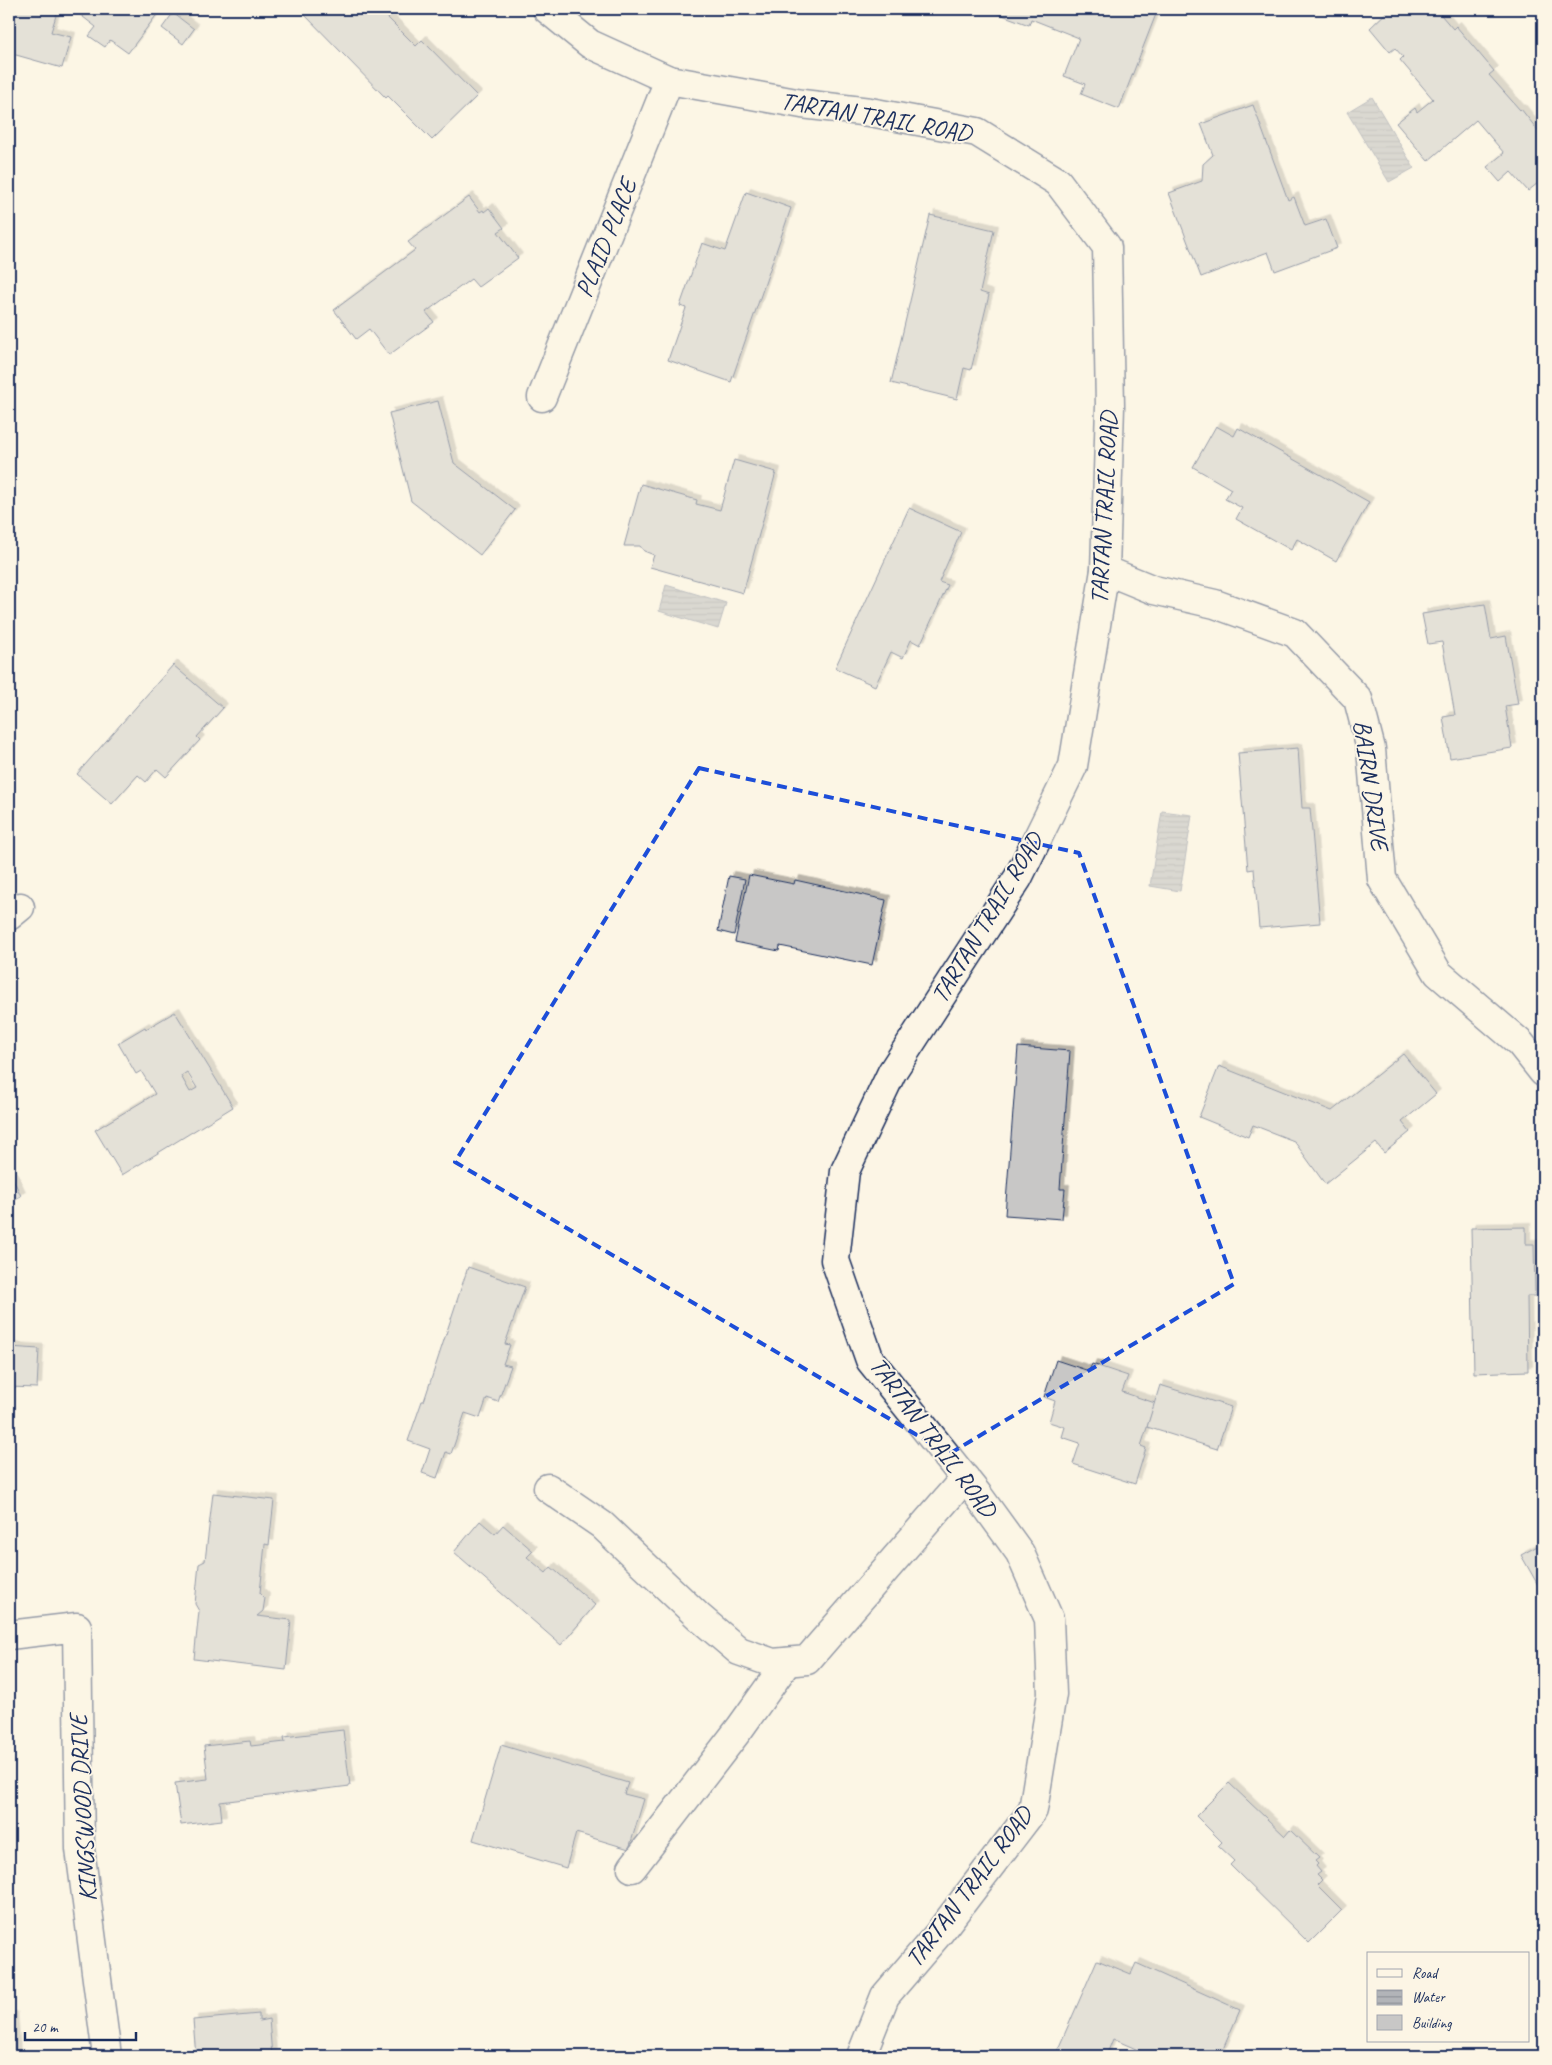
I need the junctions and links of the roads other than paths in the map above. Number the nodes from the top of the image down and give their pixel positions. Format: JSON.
{"nodes":[{"id":1,"x":547,"y":9,"type":"edge"},
{"id":2,"x":669,"y":80,"type":"junction"},
{"id":3,"x":542,"y":397,"type":"dead end"},
{"id":4,"x":1106,"y":570,"type":"junction"},
{"id":5,"x":1543,"y":1072,"type":"edge"},
{"id":6,"x":965,"y":1478,"type":"junction"},
{"id":7,"x":548,"y":1488,"type":"dead end"},
{"id":8,"x":9,"y":1635,"type":"edge"},
{"id":9,"x":787,"y":1662,"type":"junction"},
{"id":10,"x":632,"y":1868,"type":"dead end"},
{"id":11,"x":107,"y":2056,"type":"edge"},
{"id":12,"x":861,"y":2056,"type":"edge"}],
"edges":[{"from":1,"to":2,"type":"street","name":"TARTAN TRAIL ROAD"},
{"from":2,"to":3,"type":"street","name":"PLAID PLACE"},
{"from":2,"to":4,"type":"street","name":"TARTAN TRAIL ROAD"},
{"from":4,"to":5,"type":"street","name":"BAIRN DRIVE"},
{"from":4,"to":6,"type":"street","name":"TARTAN TRAIL ROAD"},
{"from":6,"to":9,"type":"street"},
{"from":6,"to":12,"type":"street","name":"TARTAN TRAIL ROAD"},
{"from":7,"to":9,"type":"street"},
{"from":8,"to":11,"type":"street","name":"KINGSWOOD DRIVE"},
{"from":9,"to":10,"type":"street"}]}
